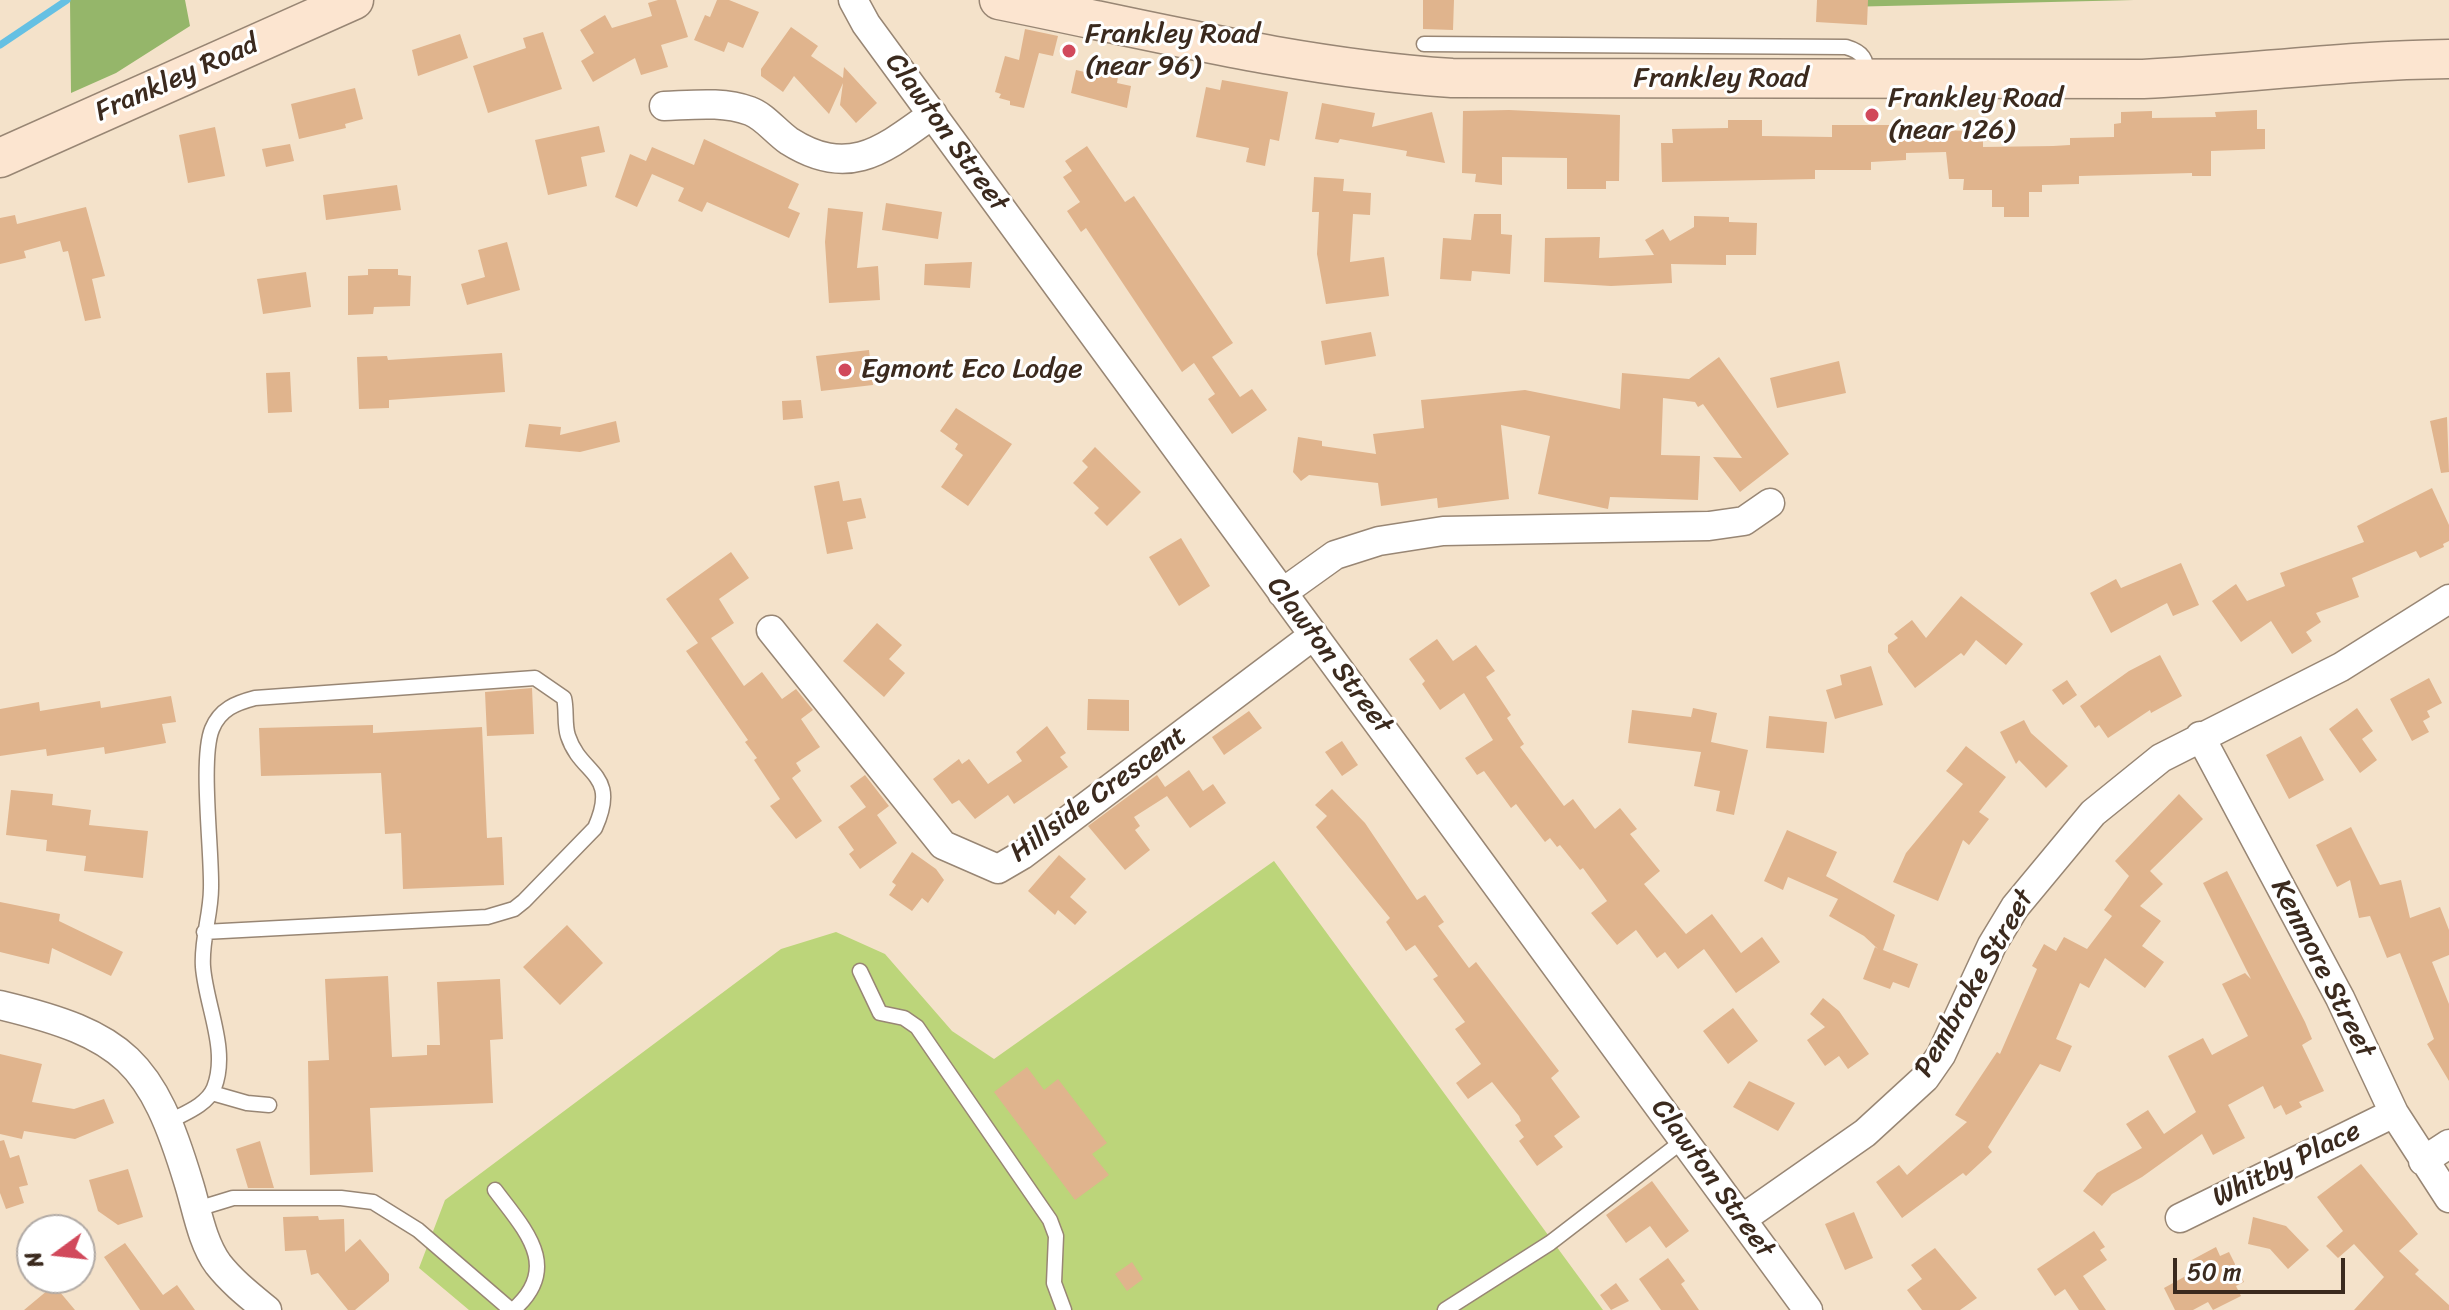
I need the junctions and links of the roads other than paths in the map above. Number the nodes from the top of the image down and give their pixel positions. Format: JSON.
{"nodes":[{"id":1,"x":354,"y":0,"type":"edge"},
{"id":2,"x":853,"y":0,"type":"edge"},
{"id":3,"x":999,"y":0,"type":"edge"},
{"id":4,"x":1424,"y":44,"type":"dead end"},
{"id":5,"x":2449,"y":59,"type":"edge"},
{"id":6,"x":1867,"y":79,"type":"junction"},
{"id":7,"x":664,"y":106,"type":"dead end"},
{"id":8,"x":933,"y":114,"type":"junction"},
{"id":9,"x":0,"y":158,"type":"edge"},
{"id":10,"x":1770,"y":503,"type":"dead end"},
{"id":11,"x":1282,"y":593,"type":"junction"},
{"id":12,"x":2449,"y":599,"type":"edge"},
{"id":13,"x":771,"y":630,"type":"dead end"},
{"id":14,"x":1314,"y":635,"type":"junction"},
{"id":15,"x":2200,"y":736,"type":"junction"},
{"id":16,"x":204,"y":932,"type":"junction"},
{"id":17,"x":860,"y":971,"type":"dead end"},
{"id":18,"x":0,"y":1005,"type":"edge"},
{"id":19,"x":212,"y":1093,"type":"junction"},
{"id":20,"x":269,"y":1105,"type":"dead end"},
{"id":21,"x":2394,"y":1113,"type":"junction"},
{"id":22,"x":170,"y":1121,"type":"junction"},
{"id":23,"x":1684,"y":1140,"type":"junction"},
{"id":24,"x":2449,"y":1144,"type":"edge"},
{"id":25,"x":2423,"y":1161,"type":"junction"},
{"id":26,"x":495,"y":1190,"type":"dead end"},
{"id":27,"x":2449,"y":1198,"type":"edge"},
{"id":28,"x":197,"y":1209,"type":"junction"},
{"id":29,"x":2180,"y":1218,"type":"dead end"},
{"id":30,"x":1742,"y":1219,"type":"junction"},
{"id":31,"x":267,"y":1310,"type":"edge"},
{"id":32,"x":512,"y":1310,"type":"edge"},
{"id":33,"x":1064,"y":1310,"type":"edge"},
{"id":34,"x":1445,"y":1310,"type":"edge"},
{"id":35,"x":1808,"y":1310,"type":"edge"}],
"edges":[{"from":1,"to":9,"type":"street","name":"Frankley Road"},
{"from":2,"to":8,"type":"street","name":"Clawton Street"},
{"from":3,"to":6,"type":"street","name":"Frankley Road"},
{"from":4,"to":6,"type":"lane"},
{"from":5,"to":6,"type":"street","name":"Frankley Road"},
{"from":7,"to":8,"type":"street"},
{"from":8,"to":11,"type":"street","name":"Clawton Street"},
{"from":10,"to":11,"type":"street"},
{"from":11,"to":14,"type":"street","name":"Clawton Street"},
{"from":12,"to":15,"type":"street","name":"Pembroke Street"},
{"from":13,"to":14,"type":"street","name":"Hillside Crescent"},
{"from":14,"to":23,"type":"street","name":"Clawton Street"},
{"from":15,"to":21,"type":"street","name":"Kenmore Street"},
{"from":15,"to":30,"type":"street","name":"Pembroke Street"},
{"from":16,"to":16,"type":"lane"},
{"from":16,"to":19,"type":"lane"},
{"from":17,"to":33,"type":"lane"},
{"from":18,"to":22,"type":"street"},
{"from":19,"to":20,"type":"lane"},
{"from":19,"to":22,"type":"lane"},
{"from":21,"to":25,"type":"street","name":"Kenmore Street"},
{"from":21,"to":29,"type":"street","name":"Whitby Place"},
{"from":22,"to":28,"type":"street"},
{"from":23,"to":30,"type":"street","name":"Clawton Street"},
{"from":23,"to":34,"type":"lane"},
{"from":24,"to":25,"type":"street"},
{"from":25,"to":27,"type":"street","name":"Kenmore Street"},
{"from":26,"to":32,"type":"lane"},
{"from":28,"to":31,"type":"street"},
{"from":28,"to":32,"type":"lane"},
{"from":30,"to":35,"type":"street","name":"Clawton Street"}]}
